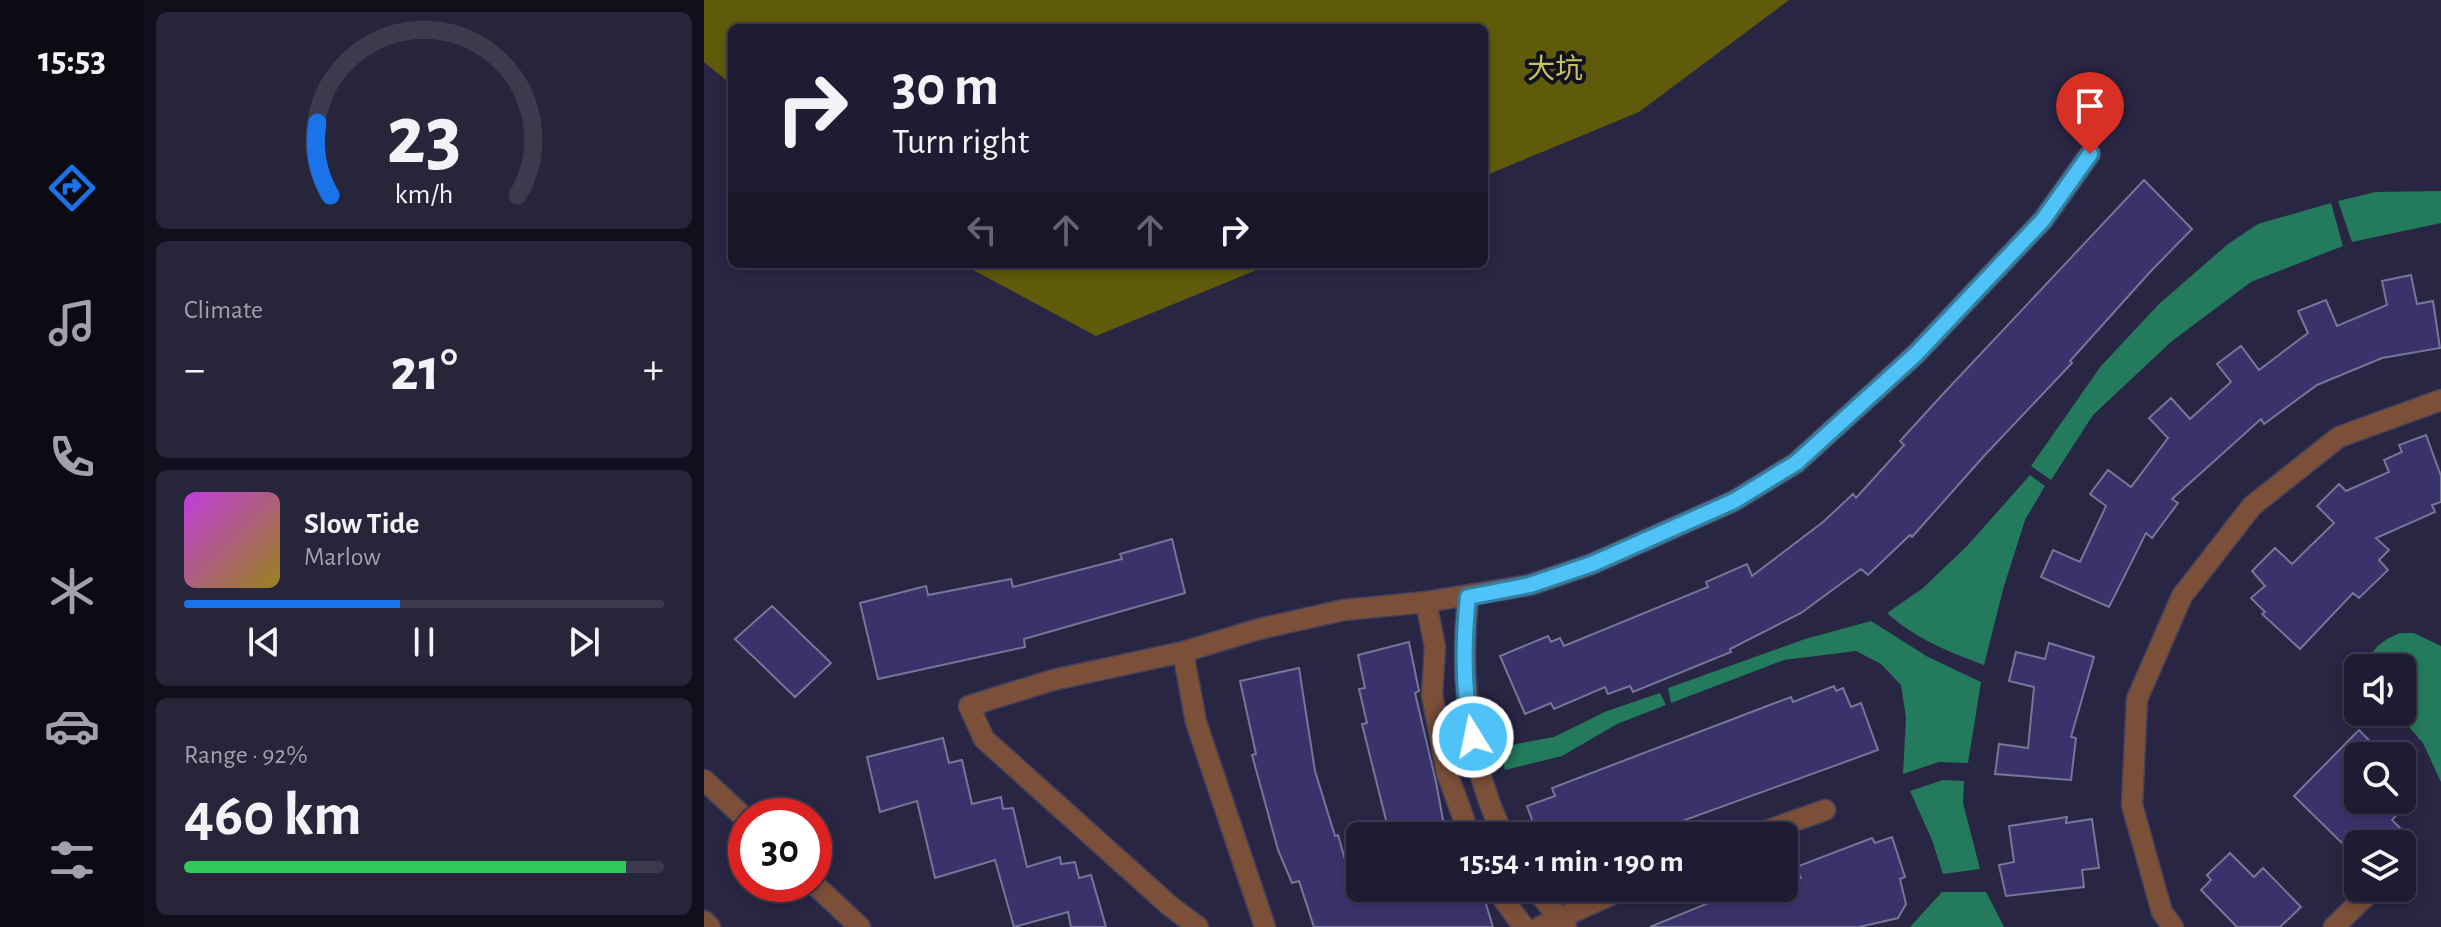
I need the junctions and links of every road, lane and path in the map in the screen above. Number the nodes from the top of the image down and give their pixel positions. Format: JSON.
{"nodes":[{"id":1,"x":2090,"y":154,"type":"dead end"},
{"id":2,"x":2441,"y":400,"type":"edge"},
{"id":3,"x":1468,"y":597,"type":"junction"},
{"id":4,"x":1426,"y":602,"type":"junction"},
{"id":5,"x":1183,"y":652,"type":"junction"},
{"id":6,"x":704,"y":780,"type":"edge"},
{"id":7,"x":728,"y":802,"type":"edge"},
{"id":8,"x":1825,"y":810,"type":"dead end"},
{"id":9,"x":1465,"y":822,"type":"edge"},
{"id":10,"x":1497,"y":822,"type":"edge"},
{"id":11,"x":1791,"y":822,"type":"edge"},
{"id":12,"x":832,"y":901,"type":"edge"},
{"id":13,"x":1505,"y":902,"type":"edge"},
{"id":14,"x":1543,"y":902,"type":"edge"},
{"id":15,"x":1598,"y":902,"type":"edge"},
{"id":16,"x":2360,"y":902,"type":"edge"},
{"id":17,"x":704,"y":921,"type":"edge"},
{"id":18,"x":1555,"y":924,"type":"edge"},
{"id":19,"x":710,"y":927,"type":"edge"},
{"id":20,"x":860,"y":927,"type":"edge"},
{"id":21,"x":1198,"y":927,"type":"edge"},
{"id":22,"x":1265,"y":927,"type":"edge"},
{"id":23,"x":1524,"y":927,"type":"edge"},
{"id":24,"x":2173,"y":927,"type":"edge"},
{"id":25,"x":2334,"y":927,"type":"edge"}],
"edges":[{"from":1,"to":3,"type":"street"},
{"from":2,"to":24,"type":"street"},
{"from":3,"to":4,"type":"street"},
{"from":3,"to":10,"type":"street"},
{"from":4,"to":5,"type":"street"},
{"from":4,"to":9,"type":"street"},
{"from":5,"to":21,"type":"street"},
{"from":5,"to":22,"type":"street"},
{"from":6,"to":7,"type":"street"},
{"from":8,"to":11,"type":"street"},
{"from":12,"to":20,"type":"street"},
{"from":13,"to":23,"type":"street"},
{"from":14,"to":18,"type":"street"},
{"from":15,"to":18,"type":"street"},
{"from":16,"to":25,"type":"street"},
{"from":17,"to":19,"type":"street"}]}
